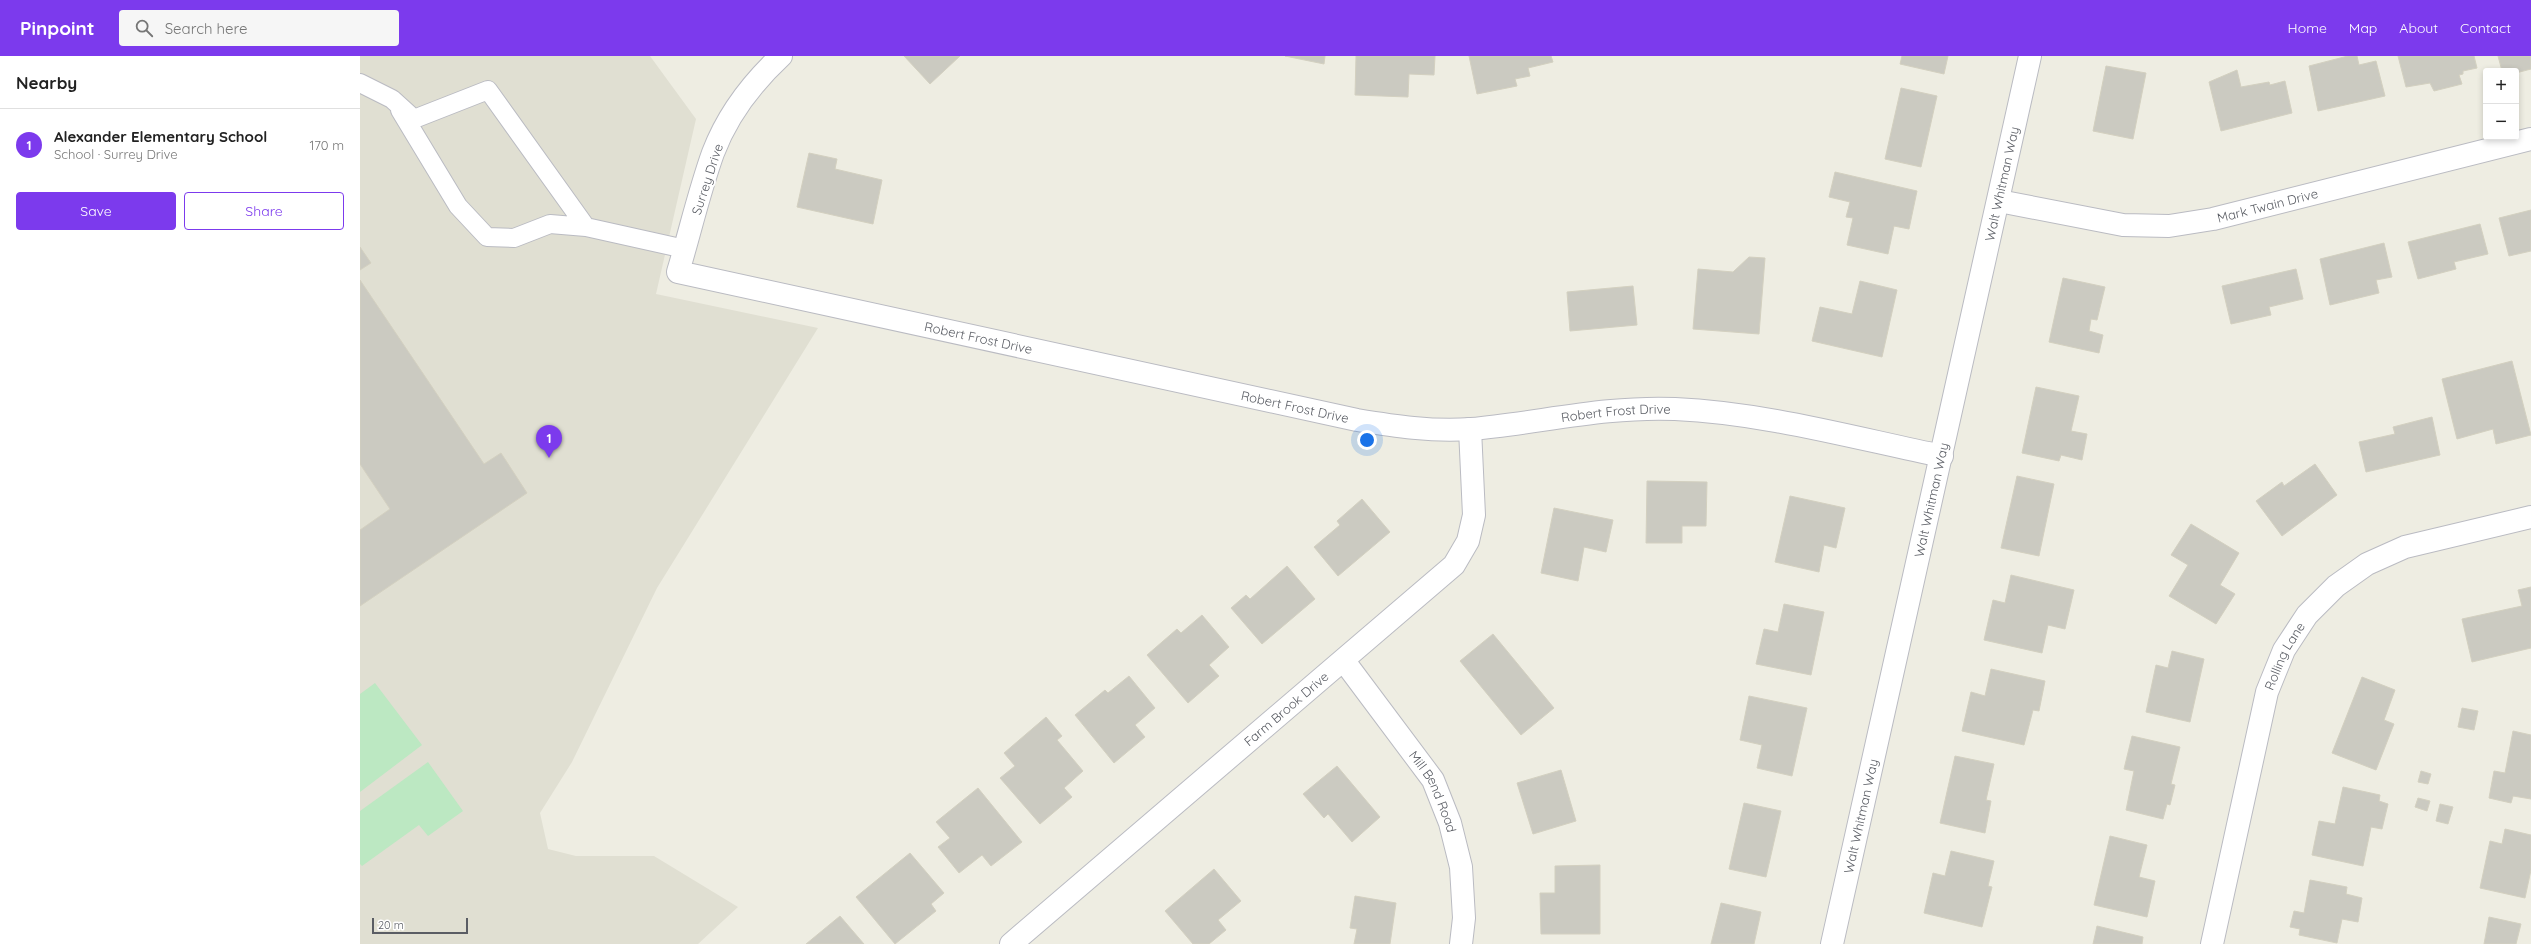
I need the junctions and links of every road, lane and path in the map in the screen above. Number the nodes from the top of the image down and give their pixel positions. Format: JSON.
{"nodes":[{"id":1,"x":781,"y":56,"type":"edge"},
{"id":2,"x":2030,"y":56,"type":"edge"},
{"id":3,"x":360,"y":83,"type":"edge"},
{"id":4,"x":392,"y":99,"type":"junction"},
{"id":5,"x":2531,"y":139,"type":"edge"},
{"id":6,"x":1999,"y":201,"type":"junction"},
{"id":7,"x":586,"y":227,"type":"junction"},
{"id":8,"x":685,"y":249,"type":"junction"},
{"id":9,"x":678,"y":272,"type":"joint"},
{"id":10,"x":1470,"y":429,"type":"junction"},
{"id":11,"x":1942,"y":456,"type":"junction"},
{"id":12,"x":2531,"y":517,"type":"edge"},
{"id":13,"x":1344,"y":661,"type":"junction"},
{"id":14,"x":1011,"y":944,"type":"edge"},
{"id":15,"x":1461,"y":944,"type":"edge"},
{"id":16,"x":1832,"y":944,"type":"edge"},
{"id":17,"x":2212,"y":944,"type":"edge"}],
"edges":[{"from":1,"to":8,"type":"street","name":"Surrey Drive"},
{"from":2,"to":6,"type":"street","name":"Walt Whitman Way"},
{"from":3,"to":4,"type":"lane"},
{"from":4,"to":7,"type":"lane"},
{"from":4,"to":7,"type":"lane"},
{"from":5,"to":6,"type":"street","name":"Mark Twain Drive"},
{"from":6,"to":11,"type":"street","name":"Walt Whitman Way"},
{"from":7,"to":8,"type":"lane"},
{"from":8,"to":9,"type":"street","name":"Surrey Drive"},
{"from":9,"to":10,"type":"street","name":"Robert Frost Drive"},
{"from":10,"to":11,"type":"street","name":"Robert Frost Drive"},
{"from":10,"to":13,"type":"street","name":"Farm Brook Drive"},
{"from":11,"to":16,"type":"street","name":"Walt Whitman Way"},
{"from":12,"to":17,"type":"street","name":"Rolling Lane"},
{"from":13,"to":14,"type":"street","name":"Farm Brook Drive"},
{"from":13,"to":15,"type":"street","name":"Mill Bend Road"}]}
